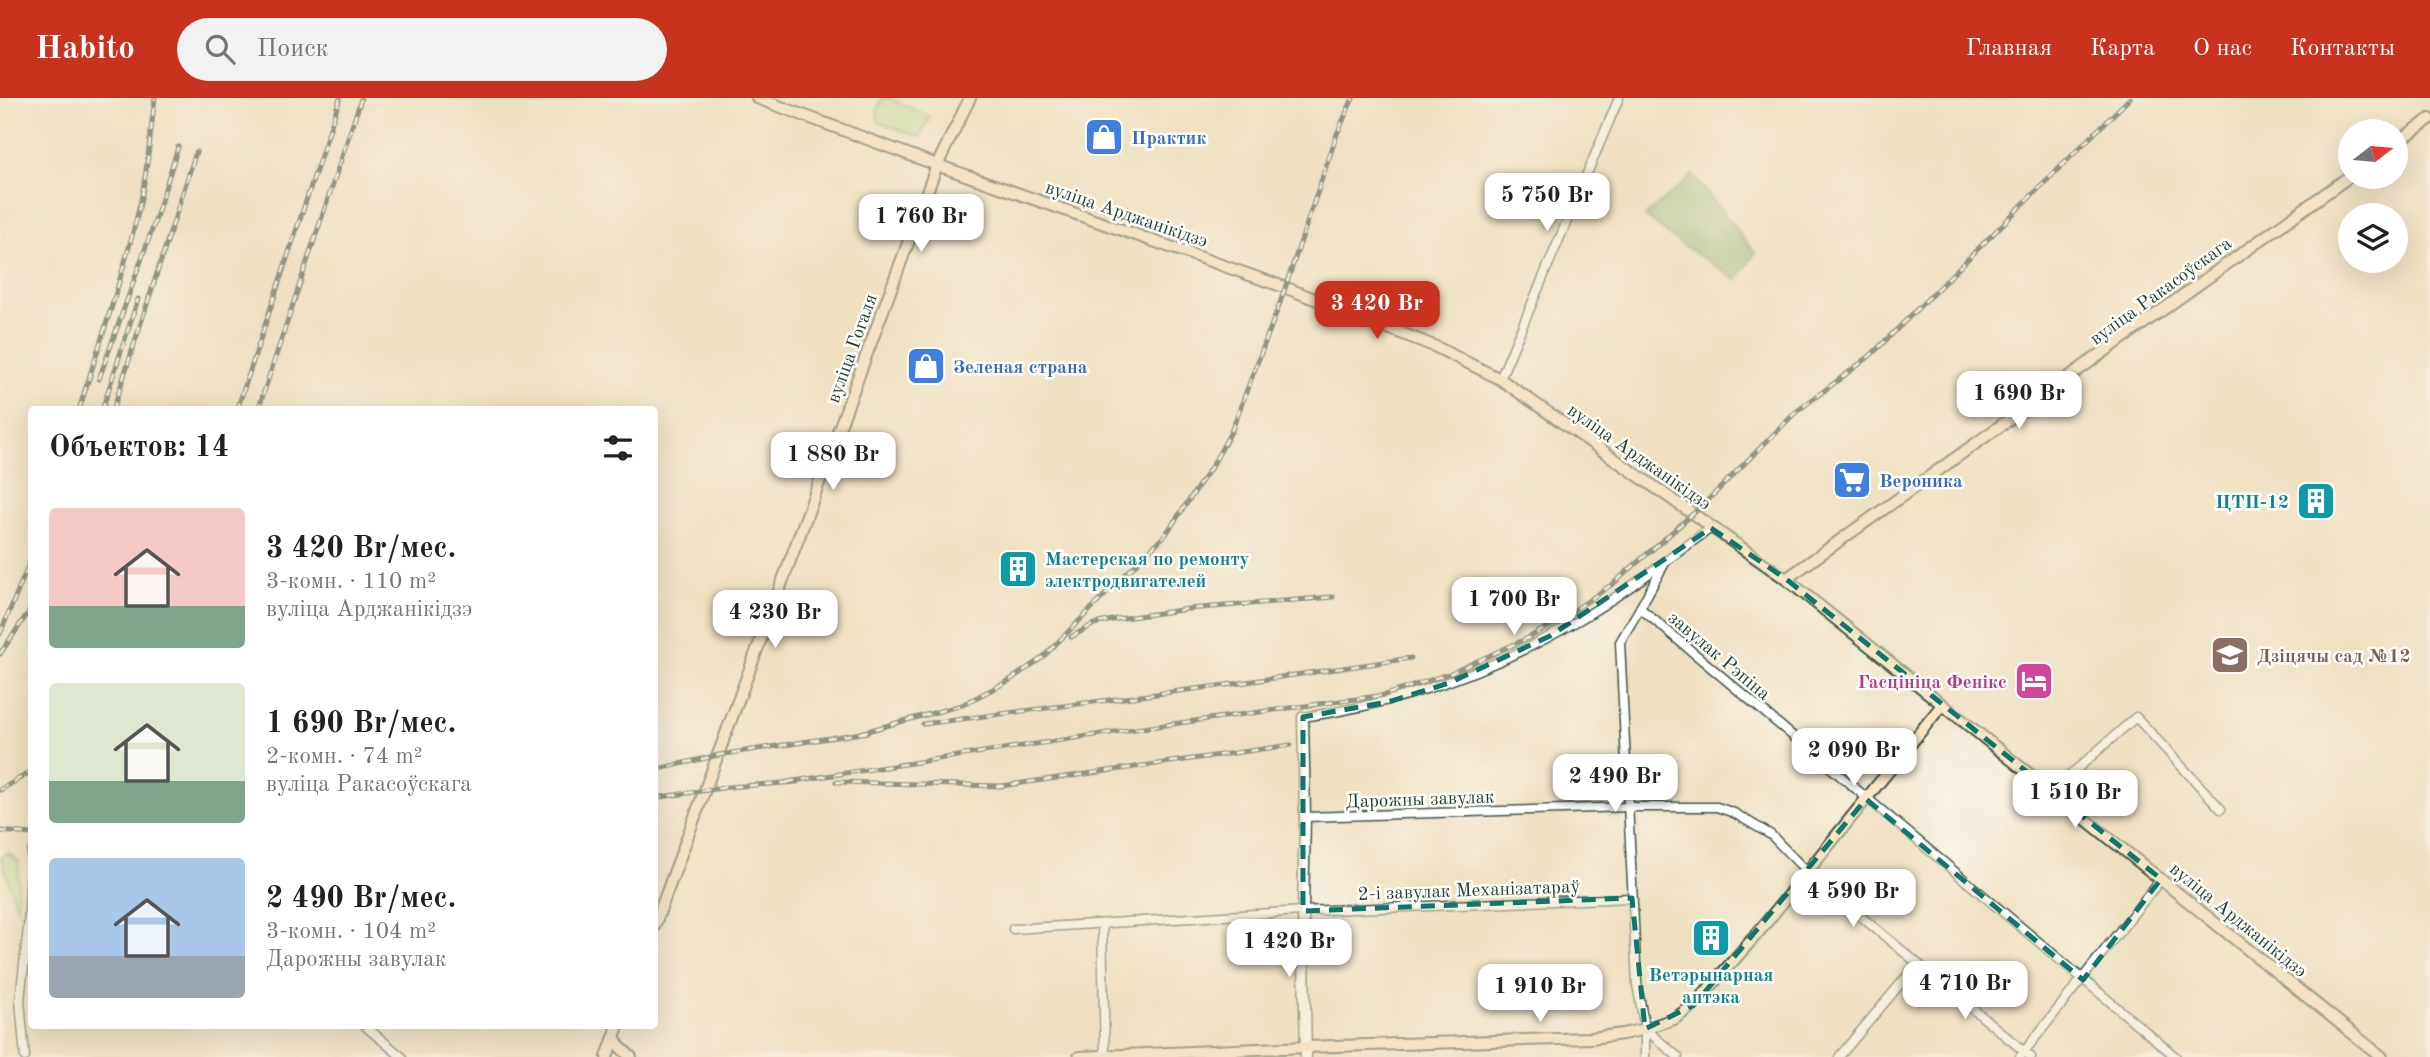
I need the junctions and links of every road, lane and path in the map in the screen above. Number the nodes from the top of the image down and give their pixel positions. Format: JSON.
{"nodes":[{"id":1,"x":757,"y":98,"type":"edge"},
{"id":2,"x":970,"y":98,"type":"edge"},
{"id":3,"x":1619,"y":98,"type":"edge"},
{"id":4,"x":2430,"y":119,"type":"edge"},
{"id":5,"x":2408,"y":135,"type":"edge"},
{"id":6,"x":937,"y":165,"type":"junction"},
{"id":7,"x":2338,"y":185,"type":"edge"},
{"id":8,"x":1500,"y":379,"type":"junction"},
{"id":9,"x":1711,"y":527,"type":"junction"},
{"id":10,"x":1666,"y":561,"type":"junction"},
{"id":11,"x":1786,"y":579,"type":"junction"},
{"id":12,"x":1640,"y":608,"type":"junction"},
{"id":13,"x":1942,"y":705,"type":"junction"},
{"id":14,"x":1303,"y":717,"type":"joint"},
{"id":15,"x":2052,"y":792,"type":"junction"},
{"id":16,"x":1866,"y":799,"type":"junction"},
{"id":17,"x":1629,"y":807,"type":"junction"},
{"id":18,"x":2221,"y":808,"type":"dead end"},
{"id":19,"x":1305,"y":817,"type":"junction"},
{"id":20,"x":1807,"y":872,"type":"junction"},
{"id":21,"x":2161,"y":879,"type":"junction"},
{"id":22,"x":1632,"y":898,"type":"junction"},
{"id":23,"x":1303,"y":911,"type":"junction"},
{"id":24,"x":658,"y":916,"type":"edge"},
{"id":25,"x":1102,"y":924,"type":"junction"},
{"id":26,"x":28,"y":928,"type":"edge"},
{"id":27,"x":1013,"y":929,"type":"dead end"},
{"id":28,"x":1917,"y":964,"type":"junction"},
{"id":29,"x":2083,"y":980,"type":"junction"},
{"id":30,"x":369,"y":1029,"type":"edge"},
{"id":31,"x":1645,"y":1029,"type":"junction"},
{"id":32,"x":616,"y":1031,"type":"edge"},
{"id":33,"x":1306,"y":1052,"type":"edge"},
{"id":34,"x":2025,"y":1055,"type":"edge"},
{"id":35,"x":25,"y":1057,"type":"edge"},
{"id":36,"x":402,"y":1057,"type":"edge"},
{"id":37,"x":607,"y":1057,"type":"edge"},
{"id":38,"x":631,"y":1057,"type":"edge"},
{"id":39,"x":1079,"y":1057,"type":"edge"},
{"id":40,"x":1105,"y":1057,"type":"edge"},
{"id":41,"x":1645,"y":1057,"type":"edge"},
{"id":42,"x":1678,"y":1057,"type":"edge"},
{"id":43,"x":1839,"y":1057,"type":"edge"},
{"id":44,"x":2176,"y":1057,"type":"edge"},
{"id":45,"x":2382,"y":1057,"type":"edge"}],
"edges":[{"from":1,"to":6,"type":"main road","name":"вуліца Арджанікідзэ"},
{"from":2,"to":6,"type":"main road","name":"вуліца Гогаля"},
{"from":3,"to":8,"type":"street"},
{"from":4,"to":5,"type":"main road"},
{"from":6,"to":8,"type":"main road","name":"вуліца Арджанікідзэ"},
{"from":6,"to":24,"type":"main road","name":"вуліца Гогаля"},
{"from":7,"to":11,"type":"main road","name":"вуліца Ракасоўскага"},
{"from":8,"to":9,"type":"main road","name":"вуліца Арджанікідзэ"},
{"from":9,"to":10,"type":"street"},
{"from":9,"to":11,"type":"main road","name":"вуліца Арджанікідзэ"},
{"from":10,"to":12,"type":"street","name":"завулак Рэпіна"},
{"from":10,"to":14,"type":"street"},
{"from":11,"to":13,"type":"main road","name":"вуліца Арджанікідзэ"},
{"from":12,"to":16,"type":"street","name":"завулак Рэпіна"},
{"from":12,"to":17,"type":"street"},
{"from":13,"to":15,"type":"main road","name":"вуліца Арджанікідзэ"},
{"from":13,"to":16,"type":"main road"},
{"from":14,"to":19,"type":"street"},
{"from":15,"to":18,"type":"street"},
{"from":15,"to":21,"type":"main road","name":"вуліца Арджанікідзэ"},
{"from":16,"to":20,"type":"main road"},
{"from":16,"to":29,"type":"street","name":"завулак Рэпіна"},
{"from":17,"to":19,"type":"street","name":"Дарожны завулак"},
{"from":17,"to":20,"type":"street","name":"Дарожны завулак"},
{"from":17,"to":22,"type":"street"},
{"from":19,"to":23,"type":"street"},
{"from":20,"to":28,"type":"street","name":"Дарожны завулак"},
{"from":20,"to":31,"type":"main road"},
{"from":21,"to":29,"type":"street"},
{"from":21,"to":45,"type":"main road","name":"вуліца Арджанікідзэ"},
{"from":22,"to":23,"type":"street","name":"2-і завулак Механізатараў"},
{"from":22,"to":31,"type":"street"},
{"from":23,"to":25,"type":"street","name":"2-і завулак Механізатараў"},
{"from":23,"to":33,"type":"street"},
{"from":25,"to":27,"type":"street","name":"2-і завулак Механізатараў"},
{"from":25,"to":40,"type":"street"},
{"from":26,"to":35,"type":"street"},
{"from":28,"to":34,"type":"street","name":"Дарожны завулак"},
{"from":28,"to":43,"type":"street"},
{"from":29,"to":34,"type":"street"},
{"from":29,"to":44,"type":"street","name":"завулак Рэпіна"},
{"from":30,"to":36,"type":"street"},
{"from":31,"to":33,"type":"main road"},
{"from":31,"to":41,"type":"street"},
{"from":31,"to":42,"type":"street"},
{"from":32,"to":37,"type":"main road"},
{"from":32,"to":38,"type":"main road"},
{"from":33,"to":40,"type":"main road"},
{"from":39,"to":40,"type":"main road"}]}
